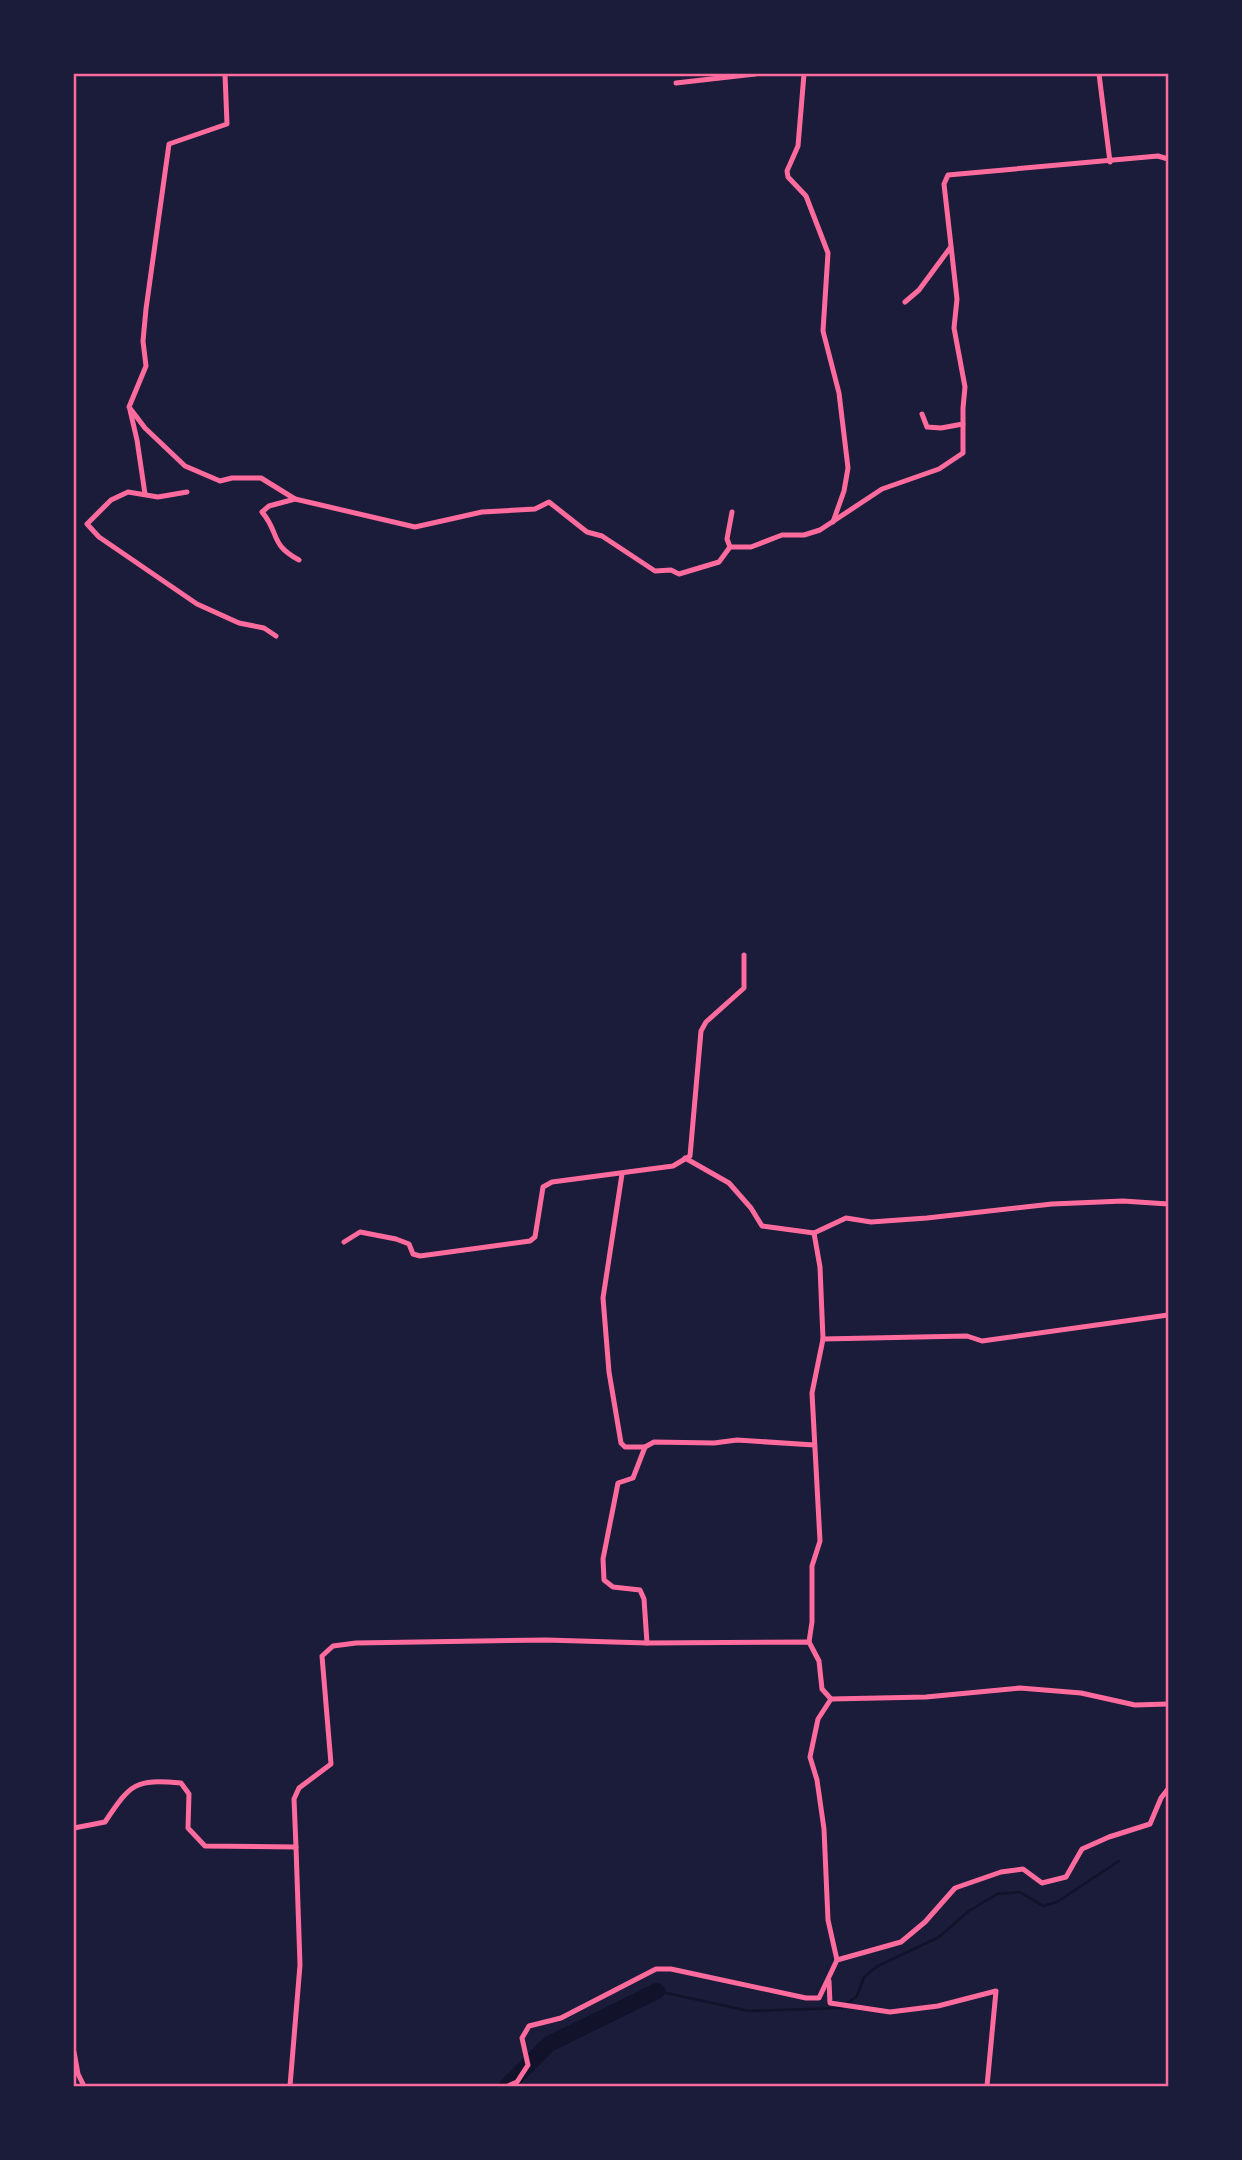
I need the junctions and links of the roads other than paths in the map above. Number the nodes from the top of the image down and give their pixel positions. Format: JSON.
{"nodes":[{"id":1,"x":225,"y":74,"type":"edge"},
{"id":2,"x":755,"y":74,"type":"edge"},
{"id":3,"x":804,"y":74,"type":"edge"},
{"id":4,"x":1099,"y":74,"type":"edge"},
{"id":5,"x":676,"y":83,"type":"dead end"},
{"id":6,"x":1168,"y":159,"type":"edge"},
{"id":7,"x":1110,"y":162,"type":"junction"},
{"id":8,"x":950,"y":248,"type":"junction"},
{"id":9,"x":905,"y":302,"type":"dead end"},
{"id":10,"x":129,"y":407,"type":"junction"},
{"id":11,"x":922,"y":414,"type":"dead end"},
{"id":12,"x":963,"y":424,"type":"junction"},
{"id":13,"x":187,"y":492,"type":"dead end"},
{"id":14,"x":145,"y":494,"type":"junction"},
{"id":15,"x":295,"y":499,"type":"junction"},
{"id":16,"x":732,"y":512,"type":"dead end"},
{"id":17,"x":832,"y":522,"type":"junction"},
{"id":18,"x":730,"y":547,"type":"junction"},
{"id":19,"x":299,"y":560,"type":"dead end"},
{"id":20,"x":276,"y":636,"type":"dead end"},
{"id":21,"x":744,"y":956,"type":"dead end"},
{"id":22,"x":685,"y":1158,"type":"junction"},
{"id":23,"x":622,"y":1174,"type":"junction"},
{"id":24,"x":1168,"y":1204,"type":"edge"},
{"id":25,"x":814,"y":1233,"type":"junction"},
{"id":26,"x":344,"y":1241,"type":"dead end"},
{"id":27,"x":1168,"y":1315,"type":"edge"},
{"id":28,"x":823,"y":1339,"type":"junction"},
{"id":29,"x":814,"y":1445,"type":"junction"},
{"id":30,"x":645,"y":1447,"type":"junction"},
{"id":31,"x":809,"y":1642,"type":"junction"},
{"id":32,"x":647,"y":1643,"type":"junction"},
{"id":33,"x":831,"y":1699,"type":"junction"},
{"id":34,"x":1168,"y":1704,"type":"edge"},
{"id":35,"x":1168,"y":1789,"type":"edge"},
{"id":36,"x":74,"y":1829,"type":"edge"},
{"id":37,"x":296,"y":1847,"type":"junction"},
{"id":38,"x":837,"y":1960,"type":"junction"},
{"id":39,"x":829,"y":1978,"type":"junction"},
{"id":40,"x":74,"y":2052,"type":"edge"},
{"id":41,"x":84,"y":2087,"type":"edge"},
{"id":42,"x":290,"y":2087,"type":"edge"},
{"id":43,"x":508,"y":2087,"type":"edge"},
{"id":44,"x":987,"y":2087,"type":"edge"}],
"edges":[{"from":1,"to":10,"type":"street"},
{"from":2,"to":5,"type":"street"},
{"from":3,"to":17,"type":"street"},
{"from":4,"to":7,"type":"street"},
{"from":6,"to":7,"type":"street"},
{"from":7,"to":8,"type":"street"},
{"from":8,"to":9,"type":"street"},
{"from":8,"to":12,"type":"street"},
{"from":10,"to":14,"type":"street"},
{"from":10,"to":15,"type":"street"},
{"from":11,"to":12,"type":"street"},
{"from":12,"to":17,"type":"street"},
{"from":13,"to":14,"type":"street"},
{"from":14,"to":20,"type":"street"},
{"from":15,"to":18,"type":"street"},
{"from":15,"to":19,"type":"street"},
{"from":16,"to":18,"type":"street"},
{"from":17,"to":18,"type":"street"},
{"from":21,"to":22,"type":"street"},
{"from":22,"to":23,"type":"street"},
{"from":22,"to":25,"type":"street"},
{"from":23,"to":26,"type":"street"},
{"from":23,"to":30,"type":"street"},
{"from":24,"to":25,"type":"street"},
{"from":25,"to":28,"type":"street"},
{"from":27,"to":28,"type":"street"},
{"from":28,"to":29,"type":"street"},
{"from":29,"to":30,"type":"street"},
{"from":29,"to":31,"type":"street"},
{"from":30,"to":32,"type":"street"},
{"from":31,"to":32,"type":"street"},
{"from":31,"to":33,"type":"street"},
{"from":32,"to":37,"type":"street"},
{"from":33,"to":34,"type":"street"},
{"from":33,"to":38,"type":"street"},
{"from":35,"to":38,"type":"street"},
{"from":36,"to":37,"type":"street"},
{"from":37,"to":42,"type":"street"},
{"from":38,"to":39,"type":"street"},
{"from":39,"to":43,"type":"street"},
{"from":39,"to":44,"type":"street"},
{"from":40,"to":41,"type":"street"}]}
